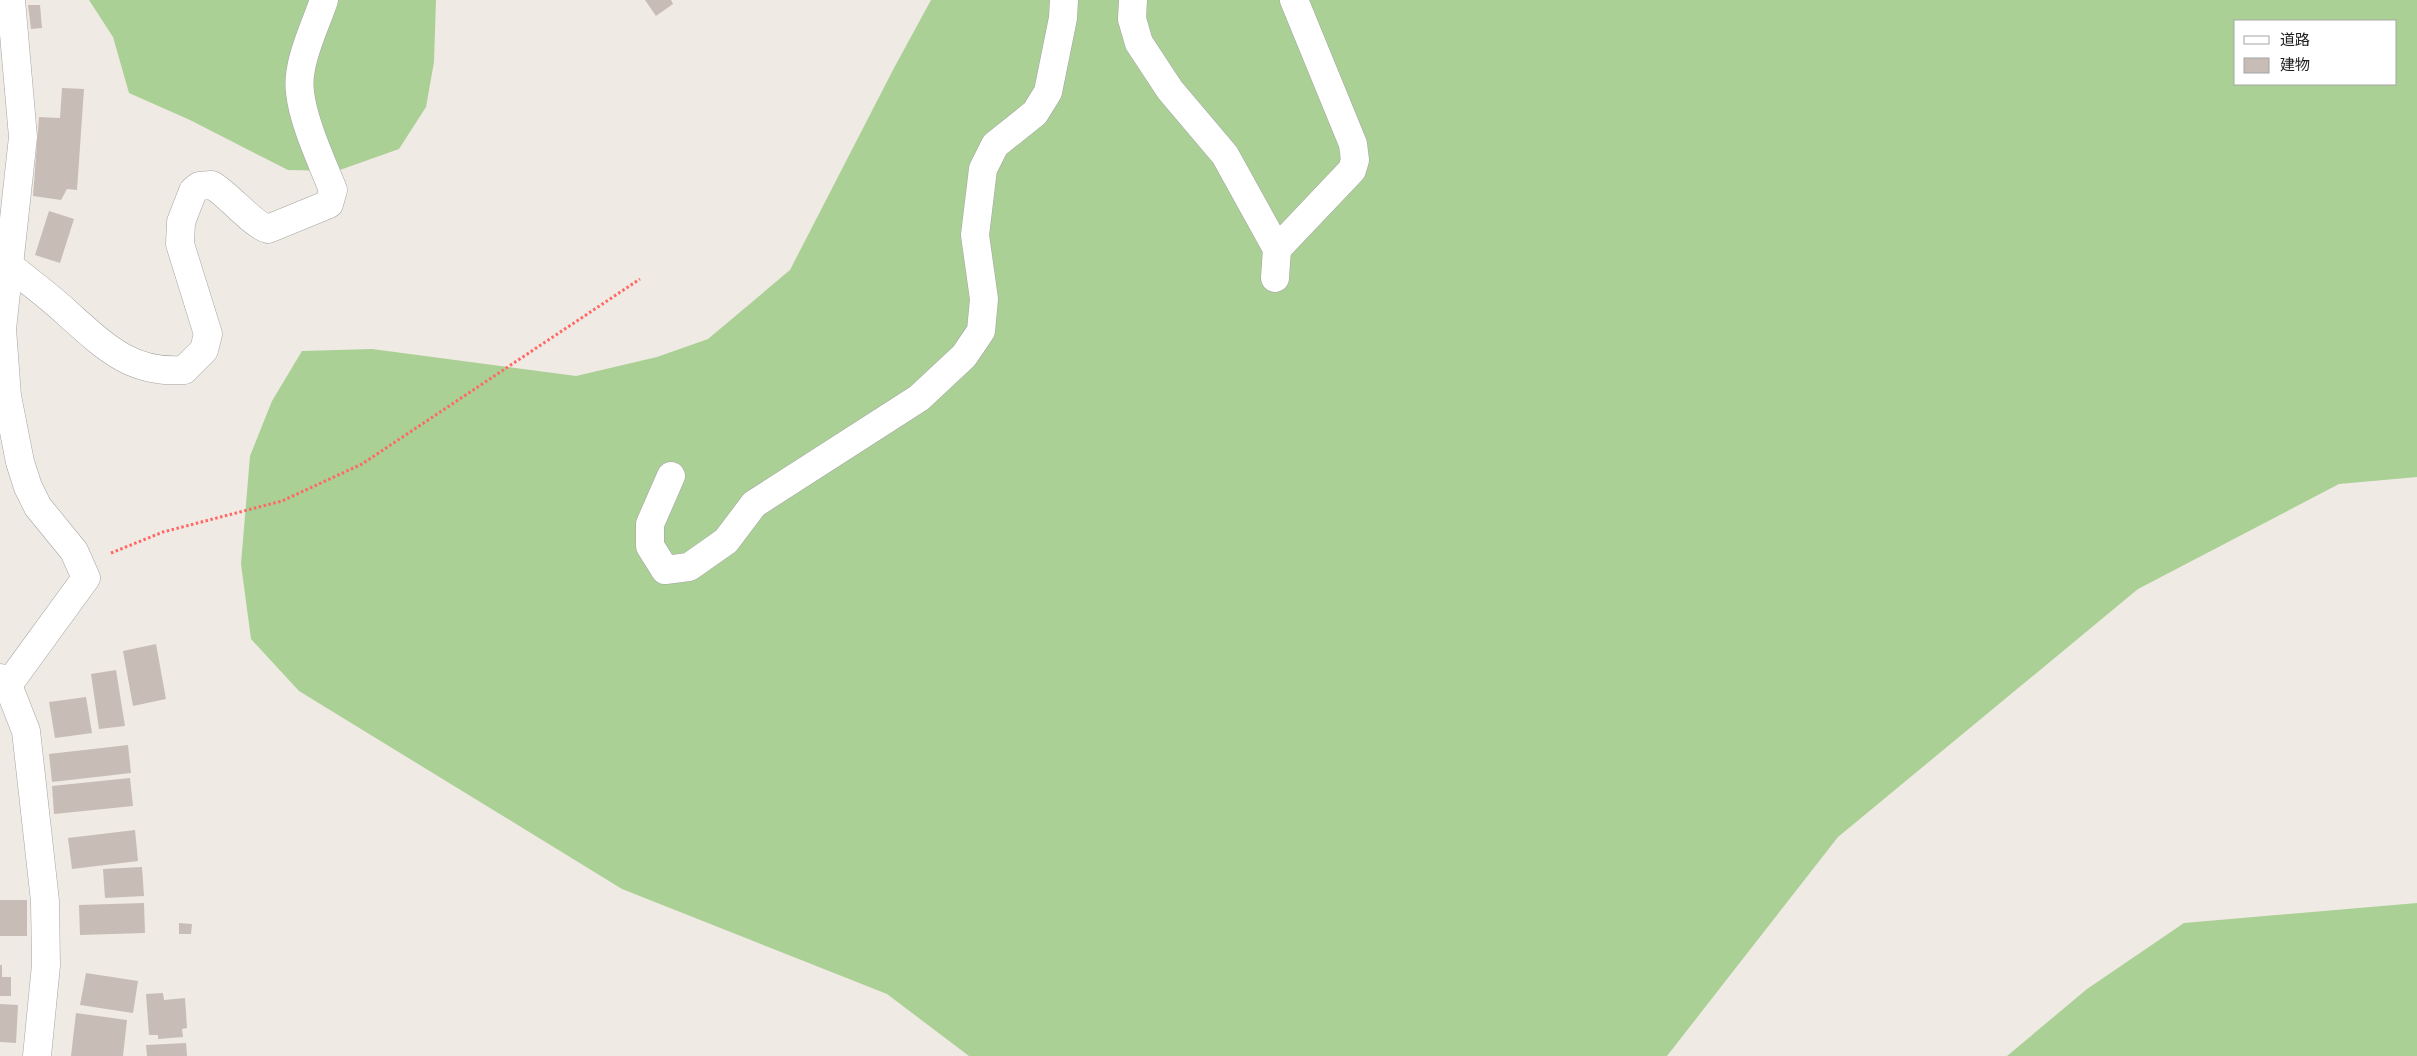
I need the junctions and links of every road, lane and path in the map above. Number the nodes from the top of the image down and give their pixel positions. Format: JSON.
{"nodes":[{"id":1,"x":11,"y":0,"type":"edge"},
{"id":2,"x":324,"y":0,"type":"edge"},
{"id":3,"x":1064,"y":0,"type":"edge"},
{"id":4,"x":1132,"y":0,"type":"edge"},
{"id":5,"x":1294,"y":0,"type":"edge"},
{"id":6,"x":1277,"y":248,"type":"junction"},
{"id":7,"x":10,"y":266,"type":"junction"},
{"id":8,"x":1275,"y":278,"type":"dead end"},
{"id":9,"x":640,"y":279,"type":"dead end"},
{"id":10,"x":671,"y":476,"type":"dead end"},
{"id":11,"x":80,"y":566,"type":"junction"},
{"id":12,"x":4,"y":682,"type":"edge"},
{"id":13,"x":37,"y":1056,"type":"edge"}],
"edges":[{"from":1,"to":7,"type":"street"},
{"from":2,"to":7,"type":"street"},
{"from":3,"to":10,"type":"street"},
{"from":4,"to":6,"type":"street"},
{"from":5,"to":6,"type":"street"},
{"from":6,"to":8,"type":"street"},
{"from":7,"to":11,"type":"street"},
{"from":9,"to":11,"type":"path"},
{"from":11,"to":12,"type":"street"},
{"from":12,"to":13,"type":"street"}]}
